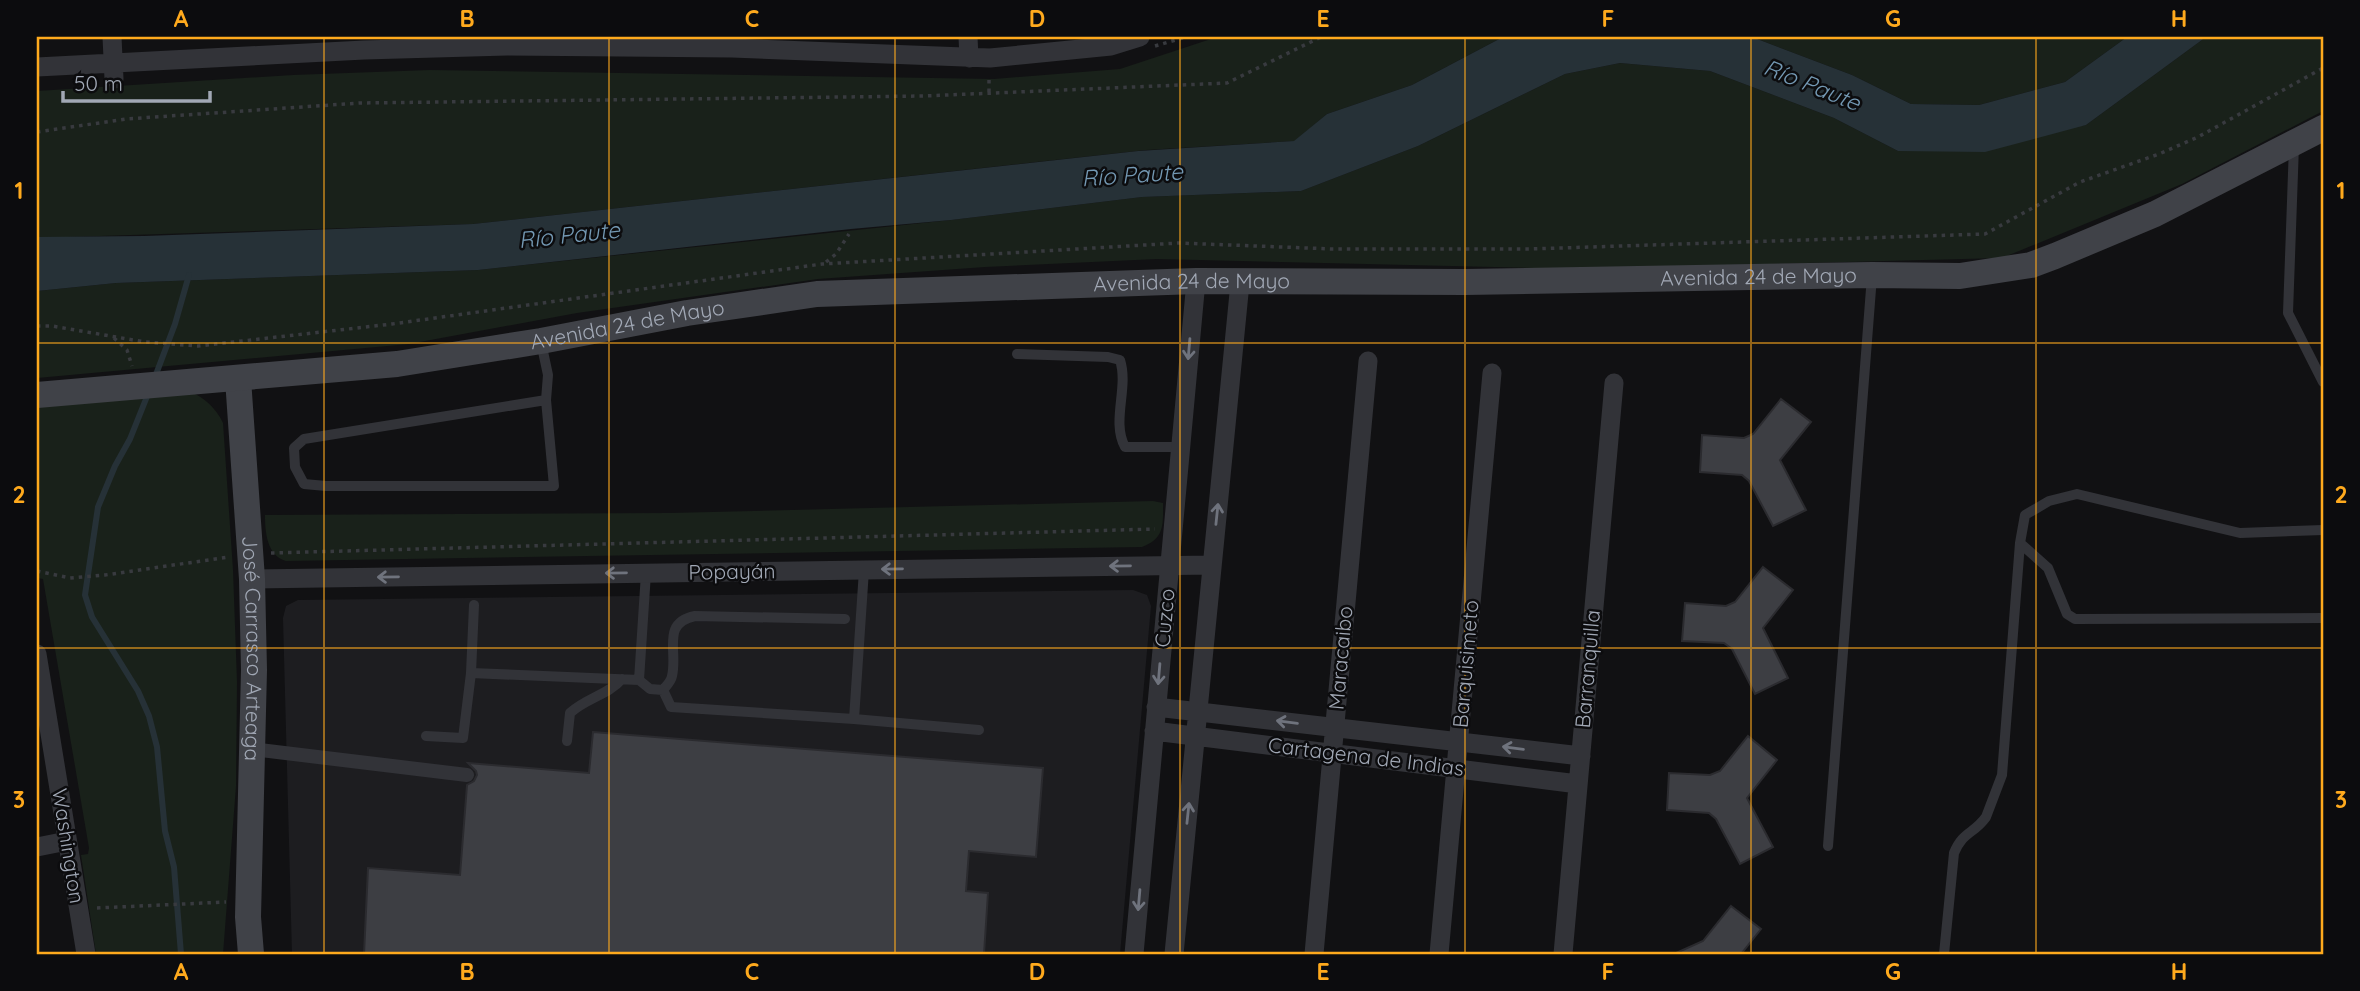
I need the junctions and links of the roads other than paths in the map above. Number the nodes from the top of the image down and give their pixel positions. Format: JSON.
{"nodes":[{"id":1,"x":112,"y":37,"type":"edge"},
{"id":2,"x":968,"y":37,"type":"edge"},
{"id":3,"x":1140,"y":37,"type":"edge"},
{"id":4,"x":507,"y":41,"type":"edge"},
{"id":5,"x":732,"y":42,"type":"edge"},
{"id":6,"x":364,"y":44,"type":"edge"},
{"id":7,"x":969,"y":58,"type":"junction"},
{"id":8,"x":37,"y":67,"type":"edge"},
{"id":9,"x":114,"y":71,"type":"junction"},
{"id":10,"x":2323,"y":128,"type":"edge"},
{"id":11,"x":2294,"y":144,"type":"junction"},
{"id":12,"x":1872,"y":275,"type":"junction"},
{"id":13,"x":1195,"y":281,"type":"junction"},
{"id":14,"x":1240,"y":283,"type":"junction"},
{"id":15,"x":541,"y":341,"type":"junction"},
{"id":16,"x":1017,"y":354,"type":"dead end"},
{"id":17,"x":1368,"y":361,"type":"dead end"},
{"id":18,"x":1492,"y":373,"type":"dead end"},
{"id":19,"x":238,"y":379,"type":"junction"},
{"id":20,"x":2323,"y":382,"type":"edge"},
{"id":21,"x":1614,"y":383,"type":"dead end"},
{"id":22,"x":37,"y":395,"type":"edge"},
{"id":23,"x":547,"y":400,"type":"junction"},
{"id":24,"x":1180,"y":447,"type":"junction"},
{"id":25,"x":2323,"y":530,"type":"edge"},
{"id":26,"x":2020,"y":543,"type":"junction"},
{"id":27,"x":1169,"y":565,"type":"junction"},
{"id":28,"x":1212,"y":565,"type":"junction"},
{"id":29,"x":251,"y":567,"type":"junction"},
{"id":30,"x":864,"y":570,"type":"junction"},
{"id":31,"x":646,"y":573,"type":"junction"},
{"id":32,"x":474,"y":605,"type":"dead end"},
{"id":33,"x":2323,"y":618,"type":"edge"},
{"id":34,"x":845,"y":619,"type":"dead end"},
{"id":35,"x":37,"y":654,"type":"edge"},
{"id":36,"x":471,"y":673,"type":"junction"},
{"id":37,"x":622,"y":679,"type":"junction"},
{"id":38,"x":639,"y":680,"type":"junction"},
{"id":39,"x":663,"y":691,"type":"junction"},
{"id":40,"x":1156,"y":707,"type":"junction"},
{"id":41,"x":1198,"y":712,"type":"junction"},
{"id":42,"x":854,"y":719,"type":"junction"},
{"id":43,"x":1334,"y":728,"type":"junction"},
{"id":44,"x":979,"y":730,"type":"dead end"},
{"id":45,"x":1154,"y":731,"type":"junction"},
{"id":46,"x":426,"y":736,"type":"dead end"},
{"id":47,"x":1195,"y":736,"type":"junction"},
{"id":48,"x":567,"y":741,"type":"dead end"},
{"id":49,"x":1459,"y":742,"type":"junction"},
{"id":50,"x":252,"y":749,"type":"junction"},
{"id":51,"x":1332,"y":753,"type":"junction"},
{"id":52,"x":1581,"y":756,"type":"junction"},
{"id":53,"x":1457,"y":769,"type":"junction"},
{"id":54,"x":467,"y":775,"type":"dead end"},
{"id":55,"x":1578,"y":784,"type":"junction"},
{"id":56,"x":67,"y":841,"type":"junction"},
{"id":57,"x":1828,"y":846,"type":"dead end"},
{"id":58,"x":37,"y":847,"type":"edge"},
{"id":59,"x":249,"y":909,"type":"junction"},
{"id":60,"x":86,"y":954,"type":"edge"},
{"id":61,"x":241,"y":954,"type":"edge"},
{"id":62,"x":251,"y":954,"type":"edge"},
{"id":63,"x":1134,"y":954,"type":"edge"},
{"id":64,"x":1174,"y":954,"type":"edge"},
{"id":65,"x":1314,"y":954,"type":"edge"},
{"id":66,"x":1439,"y":954,"type":"edge"},
{"id":67,"x":1563,"y":954,"type":"edge"},
{"id":68,"x":1944,"y":954,"type":"edge"}],
"edges":[{"from":1,"to":9,"type":"street"},
{"from":2,"to":7,"type":"street"},
{"from":3,"to":7,"type":"street"},
{"from":4,"to":5,"type":"street"},
{"from":4,"to":6,"type":"street"},
{"from":5,"to":7,"type":"street"},
{"from":6,"to":9,"type":"street"},
{"from":8,"to":9,"type":"street"},
{"from":10,"to":11,"type":"main road","name":"Avenida 24 de Mayo"},
{"from":11,"to":12,"type":"main road","name":"Avenida 24 de Mayo"},
{"from":11,"to":20,"type":"lane"},
{"from":12,"to":14,"type":"main road","name":"Avenida 24 de Mayo"},
{"from":12,"to":57,"type":"lane"},
{"from":13,"to":14,"type":"main road","name":"Avenida 24 de Mayo"},
{"from":13,"to":15,"type":"main road","name":"Avenida 24 de Mayo"},
{"from":13,"to":24,"type":"street","name":"Cuzco","one_way":true},
{"from":28,"to":14,"type":"street","name":"Cuzco","one_way":true},
{"from":15,"to":19,"type":"main road","name":"Avenida 24 de Mayo"},
{"from":15,"to":23,"type":"lane"},
{"from":16,"to":24,"type":"lane"},
{"from":17,"to":43,"type":"street","name":"Maracaibo"},
{"from":18,"to":49,"type":"street","name":"Barquisimeto"},
{"from":19,"to":22,"type":"main road","name":"Avenida 24 de Mayo"},
{"from":19,"to":29,"type":"main road","name":"José Carrasco Arteaga"},
{"from":21,"to":52,"type":"street","name":"Barranquilla"},
{"from":23,"to":23,"type":"lane"},
{"from":24,"to":27,"type":"street","name":"Cuzco"},
{"from":25,"to":26,"type":"lane"},
{"from":26,"to":33,"type":"lane"},
{"from":26,"to":68,"type":"lane"},
{"from":27,"to":28,"type":"street","name":"Popayán"},
{"from":27,"to":30,"type":"street","name":"Popayán","one_way":true},
{"from":27,"to":40,"type":"street","name":"Cuzco","one_way":true},
{"from":28,"to":41,"type":"street","name":"Cuzco"},
{"from":31,"to":29,"type":"street","name":"Popayán","one_way":true},
{"from":29,"to":50,"type":"main road","name":"José Carrasco Arteaga"},
{"from":30,"to":31,"type":"street","name":"Popayán"},
{"from":30,"to":42,"type":"lane"},
{"from":31,"to":38,"type":"lane"},
{"from":32,"to":36,"type":"lane"},
{"from":34,"to":39,"type":"lane"},
{"from":35,"to":56,"type":"street","name":"Washington"},
{"from":36,"to":37,"type":"lane"},
{"from":36,"to":46,"type":"lane"},
{"from":37,"to":38,"type":"lane"},
{"from":37,"to":48,"type":"lane"},
{"from":38,"to":39,"type":"lane"},
{"from":39,"to":42,"type":"lane"},
{"from":40,"to":41,"type":"street","name":"Cartagena de Indias"},
{"from":40,"to":45,"type":"street","name":"Cuzco"},
{"from":43,"to":41,"type":"street","name":"Cartagena de Indias","one_way":true},
{"from":41,"to":47,"type":"street","name":"Cuzco"},
{"from":42,"to":44,"type":"lane"},
{"from":43,"to":49,"type":"street","name":"Cartagena de Indias"},
{"from":43,"to":51,"type":"street","name":"Maracaibo"},
{"from":45,"to":47,"type":"street","name":"Cartagena de Indias"},
{"from":45,"to":63,"type":"street","name":"Cuzco","one_way":true},
{"from":47,"to":51,"type":"street","name":"Cartagena de Indias"},
{"from":64,"to":47,"type":"street","name":"Cuzco","one_way":true},
{"from":52,"to":49,"type":"street","name":"Cartagena de Indias","one_way":true},
{"from":49,"to":53,"type":"street","name":"Barquisimeto"},
{"from":50,"to":54,"type":"street"},
{"from":50,"to":59,"type":"main road","name":"José Carrasco Arteaga"},
{"from":51,"to":53,"type":"street","name":"Cartagena de Indias"},
{"from":51,"to":65,"type":"street","name":"Maracaibo"},
{"from":52,"to":55,"type":"street","name":"Barranquilla"},
{"from":53,"to":55,"type":"street","name":"Cartagena de Indias"},
{"from":53,"to":66,"type":"street","name":"Barquisimeto"},
{"from":55,"to":67,"type":"street","name":"Barranquilla"},
{"from":56,"to":58,"type":"street"},
{"from":56,"to":60,"type":"street","name":"Washington"},
{"from":59,"to":61,"type":"main road","name":"José Carrasco Arteaga"},
{"from":59,"to":62,"type":"main road","name":"José Carrasco Arteaga"}]}
